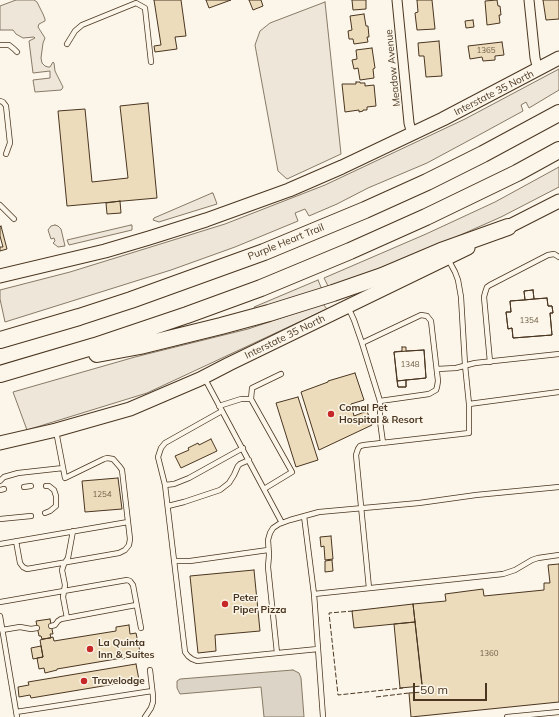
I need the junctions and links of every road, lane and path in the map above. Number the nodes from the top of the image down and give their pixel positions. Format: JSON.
{"nodes":[{"id":1,"x":397,"y":0,"type":"edge"},
{"id":2,"x":529,"y":0,"type":"edge"},
{"id":3,"x":0,"y":44,"type":"edge"},
{"id":4,"x":67,"y":44,"type":"dead end"},
{"id":5,"x":17,"y":52,"type":"dead end"},
{"id":6,"x":559,"y":58,"type":"edge"},
{"id":7,"x":151,"y":62,"type":"dead end"},
{"id":8,"x":538,"y":70,"type":"junction"},
{"id":9,"x":0,"y":100,"type":"edge"},
{"id":10,"x":559,"y":113,"type":"edge"},
{"id":11,"x":412,"y":134,"type":"junction"},
{"id":12,"x":559,"y":150,"type":"edge"},
{"id":13,"x":6,"y":154,"type":"dead end"},
{"id":14,"x":559,"y":201,"type":"edge"},
{"id":15,"x":0,"y":205,"type":"edge"},
{"id":16,"x":14,"y":219,"type":"dead end"},
{"id":17,"x":508,"y":227,"type":"junction"},
{"id":18,"x":559,"y":257,"type":"edge"},
{"id":19,"x":447,"y":258,"type":"junction"},
{"id":20,"x":0,"y":276,"type":"edge"},
{"id":21,"x":348,"y":306,"type":"junction"},
{"id":22,"x":0,"y":340,"type":"edge"},
{"id":23,"x":362,"y":343,"type":"junction"},
{"id":24,"x":559,"y":354,"type":"edge"},
{"id":25,"x":490,"y":362,"type":"junction"},
{"id":26,"x":465,"y":366,"type":"junction"},
{"id":27,"x":437,"y":369,"type":"junction"},
{"id":28,"x":1,"y":373,"type":"edge"},
{"id":29,"x":281,"y":374,"type":"dead end"},
{"id":30,"x":204,"y":377,"type":"junction"},
{"id":31,"x":559,"y":392,"type":"edge"},
{"id":32,"x":251,"y":399,"type":"junction"},
{"id":33,"x":380,"y":401,"type":"junction"},
{"id":34,"x":469,"y":404,"type":"junction"},
{"id":35,"x":219,"y":406,"type":"junction"},
{"id":36,"x":222,"y":411,"type":"junction"},
{"id":37,"x":56,"y":430,"type":"junction"},
{"id":38,"x":0,"y":432,"type":"edge"},
{"id":39,"x":26,"y":438,"type":"junction"},
{"id":40,"x":0,"y":443,"type":"edge"},
{"id":41,"x":383,"y":443,"type":"junction"},
{"id":42,"x":243,"y":448,"type":"junction"},
{"id":43,"x":249,"y":460,"type":"junction"},
{"id":44,"x":63,"y":468,"type":"junction"},
{"id":45,"x":0,"y":482,"type":"edge"},
{"id":46,"x":165,"y":485,"type":"junction"},
{"id":47,"x":31,"y":486,"type":"dead end"},
{"id":48,"x":46,"y":486,"type":"dead end"},
{"id":49,"x":24,"y":487,"type":"dead end"},
{"id":50,"x":559,"y":487,"type":"edge"},
{"id":51,"x":264,"y":489,"type":"junction"},
{"id":52,"x":168,"y":506,"type":"junction"},
{"id":53,"x":362,"y":508,"type":"junction"},
{"id":54,"x":45,"y":513,"type":"dead end"},
{"id":55,"x":31,"y":516,"type":"dead end"},
{"id":56,"x":304,"y":516,"type":"junction"},
{"id":57,"x":0,"y":519,"type":"edge"},
{"id":58,"x":128,"y":522,"type":"junction"},
{"id":59,"x":282,"y":523,"type":"junction"},
{"id":60,"x":72,"y":531,"type":"junction"},
{"id":61,"x":16,"y":541,"type":"junction"},
{"id":62,"x":0,"y":544,"type":"edge"},
{"id":63,"x":268,"y":550,"type":"junction"},
{"id":64,"x":559,"y":555,"type":"edge"},
{"id":65,"x":174,"y":561,"type":"junction"},
{"id":66,"x":65,"y":562,"type":"junction"},
{"id":67,"x":369,"y":588,"type":"junction"},
{"id":68,"x":64,"y":591,"type":"junction"},
{"id":69,"x":314,"y":594,"type":"junction"},
{"id":70,"x":0,"y":602,"type":"edge"},
{"id":71,"x":136,"y":605,"type":"junction"},
{"id":72,"x":0,"y":616,"type":"edge"},
{"id":73,"x":67,"y":618,"type":"junction"},
{"id":74,"x":51,"y":626,"type":"dead end"},
{"id":75,"x":38,"y":628,"type":"dead end"},
{"id":76,"x":141,"y":628,"type":"dead end"},
{"id":77,"x":2,"y":630,"type":"junction"},
{"id":78,"x":318,"y":649,"type":"junction"},
{"id":79,"x":277,"y":653,"type":"junction"},
{"id":80,"x":150,"y":670,"type":"dead end"},
{"id":81,"x":152,"y":691,"type":"junction"},
{"id":82,"x":559,"y":712,"type":"edge"},
{"id":83,"x":16,"y":715,"type":"edge"},
{"id":84,"x":145,"y":717,"type":"edge"},
{"id":85,"x":323,"y":717,"type":"edge"},
{"id":86,"x":508,"y":717,"type":"edge"}],
"edges":[{"from":1,"to":11,"type":"street","name":"Meadow Avenue"},
{"from":2,"to":8,"type":"street"},
{"from":3,"to":5,"type":"lane"},
{"from":4,"to":7,"type":"lane"},
{"from":6,"to":8,"type":"main road","name":"Interstate 35 North"},
{"from":8,"to":11,"type":"main road","name":"Interstate 35 North"},
{"from":9,"to":13,"type":"lane"},
{"from":10,"to":22,"type":"highway","name":"Purple Heart Trail"},
{"from":11,"to":20,"type":"main road","name":"Interstate 35 North"},
{"from":12,"to":28,"type":"highway"},
{"from":14,"to":17,"type":"main road","name":"Interstate 35 North"},
{"from":15,"to":16,"type":"lane"},
{"from":17,"to":19,"type":"main road","name":"Interstate 35 North"},
{"from":17,"to":28,"type":"highway"},
{"from":18,"to":25,"type":"lane"},
{"from":19,"to":21,"type":"main road","name":"Interstate 35 North"},
{"from":19,"to":26,"type":"lane"},
{"from":21,"to":23,"type":"lane"},
{"from":21,"to":30,"type":"main road","name":"Interstate 35 North"},
{"from":23,"to":27,"type":"lane"},
{"from":23,"to":33,"type":"lane"},
{"from":24,"to":25,"type":"lane"},
{"from":25,"to":26,"type":"lane"},
{"from":26,"to":27,"type":"lane"},
{"from":26,"to":34,"type":"lane"},
{"from":27,"to":33,"type":"lane"},
{"from":29,"to":32,"type":"lane"},
{"from":30,"to":35,"type":"lane"},
{"from":30,"to":37,"type":"main road","name":"Interstate 35 North"},
{"from":31,"to":34,"type":"lane"},
{"from":32,"to":35,"type":"lane"},
{"from":32,"to":51,"type":"lane"},
{"from":33,"to":41,"type":"lane"},
{"from":34,"to":41,"type":"lane"},
{"from":35,"to":36,"type":"lane"},
{"from":36,"to":42,"type":"lane"},
{"from":36,"to":46,"type":"lane"},
{"from":37,"to":39,"type":"main road","name":"Interstate 35 North"},
{"from":37,"to":44,"type":"lane"},
{"from":38,"to":39,"type":"main road"},
{"from":39,"to":40,"type":"main road","name":"Interstate 35 North"},
{"from":41,"to":53,"type":"lane"},
{"from":42,"to":43,"type":"lane"},
{"from":42,"to":46,"type":"lane"},
{"from":43,"to":51,"type":"lane"},
{"from":43,"to":52,"type":"lane"},
{"from":44,"to":45,"type":"lane"},
{"from":44,"to":58,"type":"lane"},
{"from":46,"to":52,"type":"lane"},
{"from":47,"to":49,"type":"lane"},
{"from":48,"to":54,"type":"lane"},
{"from":50,"to":53,"type":"lane"},
{"from":51,"to":59,"type":"lane"},
{"from":52,"to":65,"type":"lane"},
{"from":53,"to":56,"type":"lane"},
{"from":53,"to":67,"type":"lane"},
{"from":55,"to":57,"type":"lane"},
{"from":56,"to":59,"type":"lane"},
{"from":56,"to":69,"type":"lane"},
{"from":58,"to":60,"type":"lane"},
{"from":58,"to":66,"type":"lane"},
{"from":59,"to":63,"type":"lane"},
{"from":60,"to":61,"type":"lane"},
{"from":60,"to":66,"type":"lane"},
{"from":61,"to":62,"type":"lane"},
{"from":61,"to":66,"type":"lane"},
{"from":63,"to":65,"type":"lane"},
{"from":63,"to":79,"type":"lane"},
{"from":64,"to":67,"type":"lane"},
{"from":65,"to":79,"type":"lane"},
{"from":66,"to":68,"type":"lane"},
{"from":67,"to":69,"type":"lane"},
{"from":68,"to":70,"type":"lane"},
{"from":68,"to":71,"type":"lane"},
{"from":68,"to":73,"type":"lane"},
{"from":69,"to":78,"type":"lane"},
{"from":71,"to":73,"type":"lane"},
{"from":71,"to":76,"type":"lane"},
{"from":72,"to":77,"type":"lane"},
{"from":73,"to":74,"type":"lane"},
{"from":75,"to":77,"type":"lane"},
{"from":77,"to":83,"type":"lane"},
{"from":78,"to":79,"type":"lane"},
{"from":78,"to":85,"type":"lane"},
{"from":80,"to":81,"type":"lane"},
{"from":81,"to":83,"type":"lane"},
{"from":81,"to":84,"type":"lane"},
{"from":82,"to":86,"type":"lane"}]}
